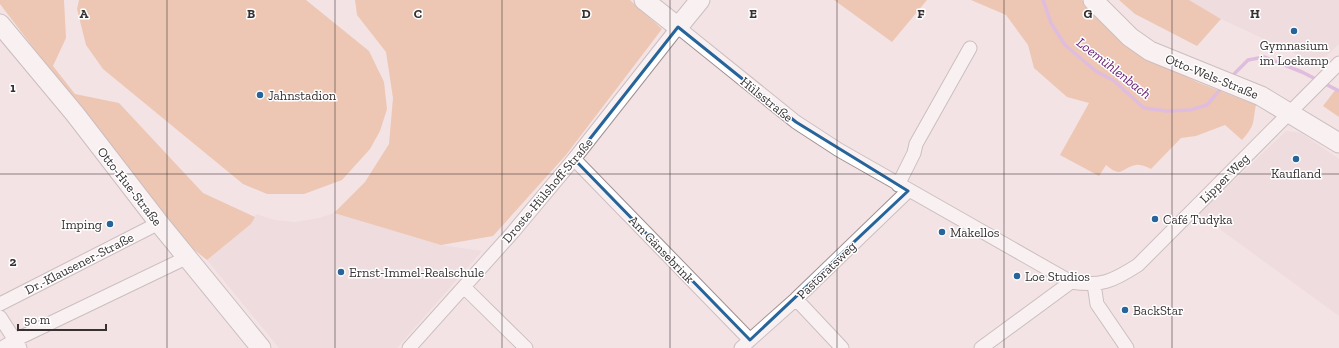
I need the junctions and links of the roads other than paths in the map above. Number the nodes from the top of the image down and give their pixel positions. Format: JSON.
{"nodes":[{"id":1,"x":644,"y":0,"type":"edge"},
{"id":2,"x":700,"y":0,"type":"edge"},
{"id":3,"x":1093,"y":0,"type":"edge"},
{"id":4,"x":0,"y":24,"type":"edge"},
{"id":5,"x":678,"y":27,"type":"junction"},
{"id":6,"x":970,"y":48,"type":"dead end"},
{"id":7,"x":1339,"y":63,"type":"edge"},
{"id":8,"x":1290,"y":112,"type":"junction"},
{"id":9,"x":1339,"y":142,"type":"edge"},
{"id":10,"x":574,"y":159,"type":"junction"},
{"id":11,"x":903,"y":188,"type":"junction"},
{"id":12,"x":159,"y":223,"type":"junction"},
{"id":13,"x":188,"y":257,"type":"junction"},
{"id":14,"x":1070,"y":282,"type":"junction"},
{"id":15,"x":1099,"y":283,"type":"junction"},
{"id":16,"x":464,"y":287,"type":"junction"},
{"id":17,"x":796,"y":299,"type":"junction"},
{"id":18,"x":0,"y":304,"type":"edge"},
{"id":19,"x":0,"y":317,"type":"edge"},
{"id":20,"x":17,"y":344,"type":"edge"},
{"id":21,"x":746,"y":344,"type":"edge"},
{"id":22,"x":2,"y":348,"type":"edge"},
{"id":23,"x":261,"y":348,"type":"edge"},
{"id":24,"x":409,"y":348,"type":"edge"},
{"id":25,"x":526,"y":348,"type":"edge"},
{"id":26,"x":842,"y":348,"type":"edge"},
{"id":27,"x":981,"y":348,"type":"edge"},
{"id":28,"x":1127,"y":348,"type":"edge"}],
"edges":[{"from":1,"to":5,"type":"street","name":"Hülsstraße"},
{"from":2,"to":5,"type":"street"},
{"from":3,"to":8,"type":"street","name":"Otto-Wels-Straße"},
{"from":4,"to":12,"type":"street","name":"Otto-Hue-Straße"},
{"from":5,"to":10,"type":"street","name":"Droste-Hülshoff-Straße"},
{"from":5,"to":11,"type":"street","name":"Hülsstraße"},
{"from":6,"to":11,"type":"street"},
{"from":7,"to":8,"type":"street","name":"Lipper Weg"},
{"from":8,"to":9,"type":"street","name":"Otto-Wels-Straße"},
{"from":8,"to":15,"type":"street","name":"Lipper Weg"},
{"from":10,"to":16,"type":"street","name":"Droste-Hülshoff-Straße"},
{"from":10,"to":21,"type":"street","name":"Am Gänsebrink"},
{"from":11,"to":14,"type":"street","name":"Hülsstraße"},
{"from":11,"to":17,"type":"street","name":"Pastoratsweg"},
{"from":12,"to":13,"type":"street","name":"Otto-Hue-Straße"},
{"from":12,"to":18,"type":"street","name":"Dr.-Klausener-Straße"},
{"from":13,"to":20,"type":"street"},
{"from":13,"to":23,"type":"street","name":"Otto-Hue-Straße"},
{"from":14,"to":15,"type":"street","name":"Hülsstraße"},
{"from":14,"to":27,"type":"street"},
{"from":15,"to":28,"type":"street"},
{"from":16,"to":24,"type":"street","name":"Droste-Hülshoff-Straße"},
{"from":16,"to":25,"type":"street"},
{"from":17,"to":21,"type":"street","name":"Pastoratsweg"},
{"from":17,"to":26,"type":"street"},
{"from":19,"to":20,"type":"street"},
{"from":20,"to":22,"type":"street"}]}
